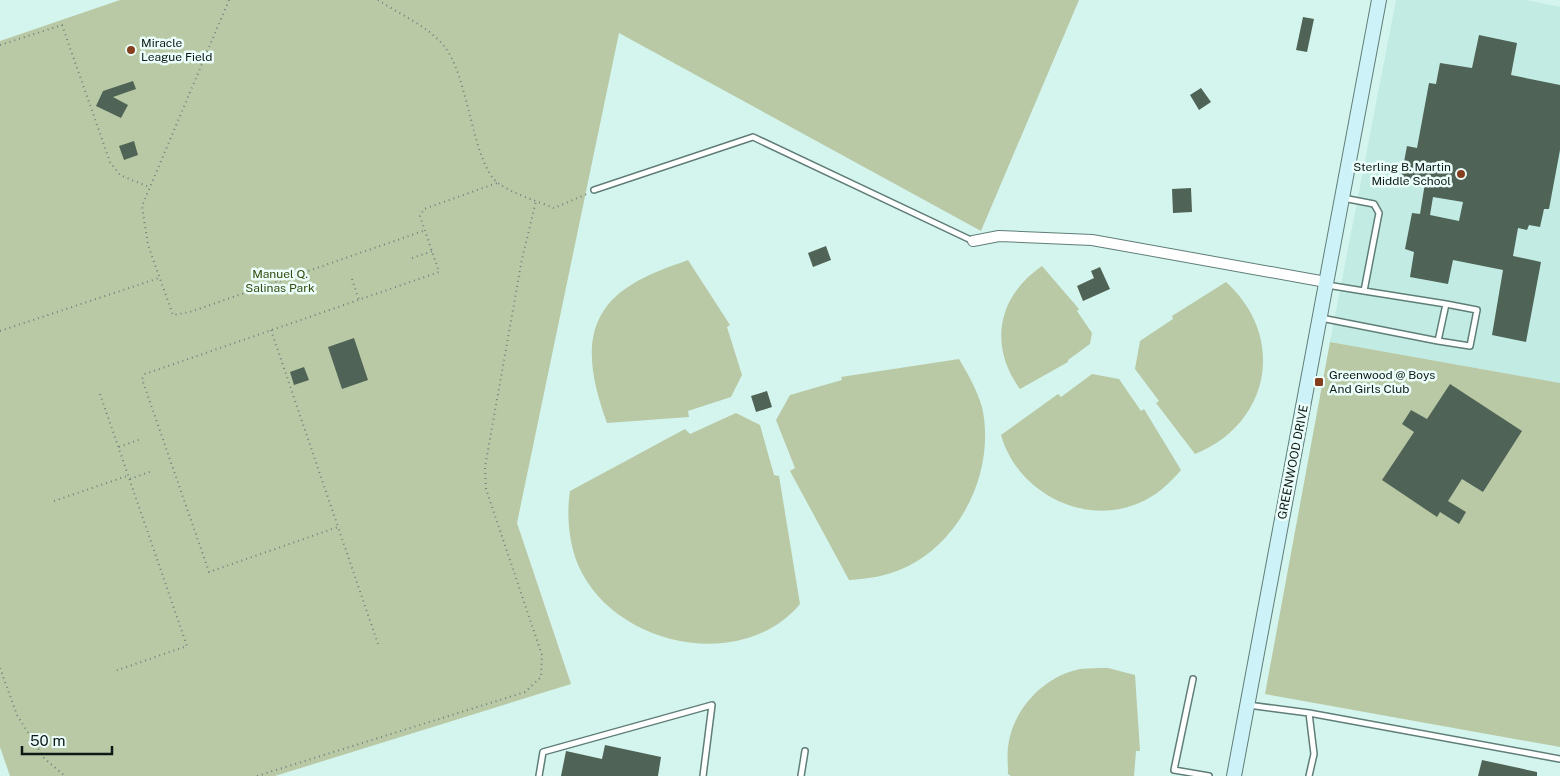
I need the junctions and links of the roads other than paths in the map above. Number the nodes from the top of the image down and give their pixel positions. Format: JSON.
{"nodes":[{"id":1,"x":1379,"y":0,"type":"edge"},
{"id":2,"x":594,"y":190,"type":"road end"},
{"id":3,"x":1342,"y":198,"type":"junction"},
{"id":4,"x":973,"y":241,"type":"joint"},
{"id":5,"x":1326,"y":283,"type":"junction"},
{"id":6,"x":1364,"y":291,"type":"junction"},
{"id":7,"x":1446,"y":304,"type":"junction"},
{"id":8,"x":1320,"y":318,"type":"junction"},
{"id":9,"x":1438,"y":341,"type":"junction"},
{"id":10,"x":1192,"y":679,"type":"dead end"},
{"id":11,"x":1248,"y":705,"type":"junction"},
{"id":12,"x":1309,"y":714,"type":"junction"},
{"id":13,"x":805,"y":751,"type":"dead end"},
{"id":14,"x":1560,"y":759,"type":"edge"},
{"id":15,"x":539,"y":776,"type":"edge"},
{"id":16,"x":703,"y":776,"type":"edge"},
{"id":17,"x":801,"y":776,"type":"edge"},
{"id":18,"x":1209,"y":776,"type":"edge"},
{"id":19,"x":1234,"y":776,"type":"edge"},
{"id":20,"x":1309,"y":776,"type":"edge"}],
"edges":[{"from":1,"to":3,"type":"main road","name":"GREENWOOD DRIVE"},
{"from":2,"to":4,"type":"lane"},
{"from":3,"to":5,"type":"main road","name":"GREENWOOD DRIVE"},
{"from":3,"to":6,"type":"lane"},
{"from":4,"to":5,"type":"street"},
{"from":5,"to":6,"type":"lane"},
{"from":5,"to":8,"type":"main road","name":"GREENWOOD DRIVE"},
{"from":6,"to":7,"type":"lane"},
{"from":7,"to":9,"type":"lane"},
{"from":7,"to":9,"type":"lane"},
{"from":8,"to":9,"type":"lane"},
{"from":8,"to":11,"type":"main road","name":"GREENWOOD DRIVE"},
{"from":10,"to":18,"type":"lane"},
{"from":11,"to":12,"type":"lane"},
{"from":11,"to":19,"type":"main road","name":"GREENWOOD DRIVE"},
{"from":12,"to":14,"type":"lane"},
{"from":12,"to":20,"type":"lane"},
{"from":13,"to":17,"type":"lane"},
{"from":15,"to":16,"type":"lane"}]}
